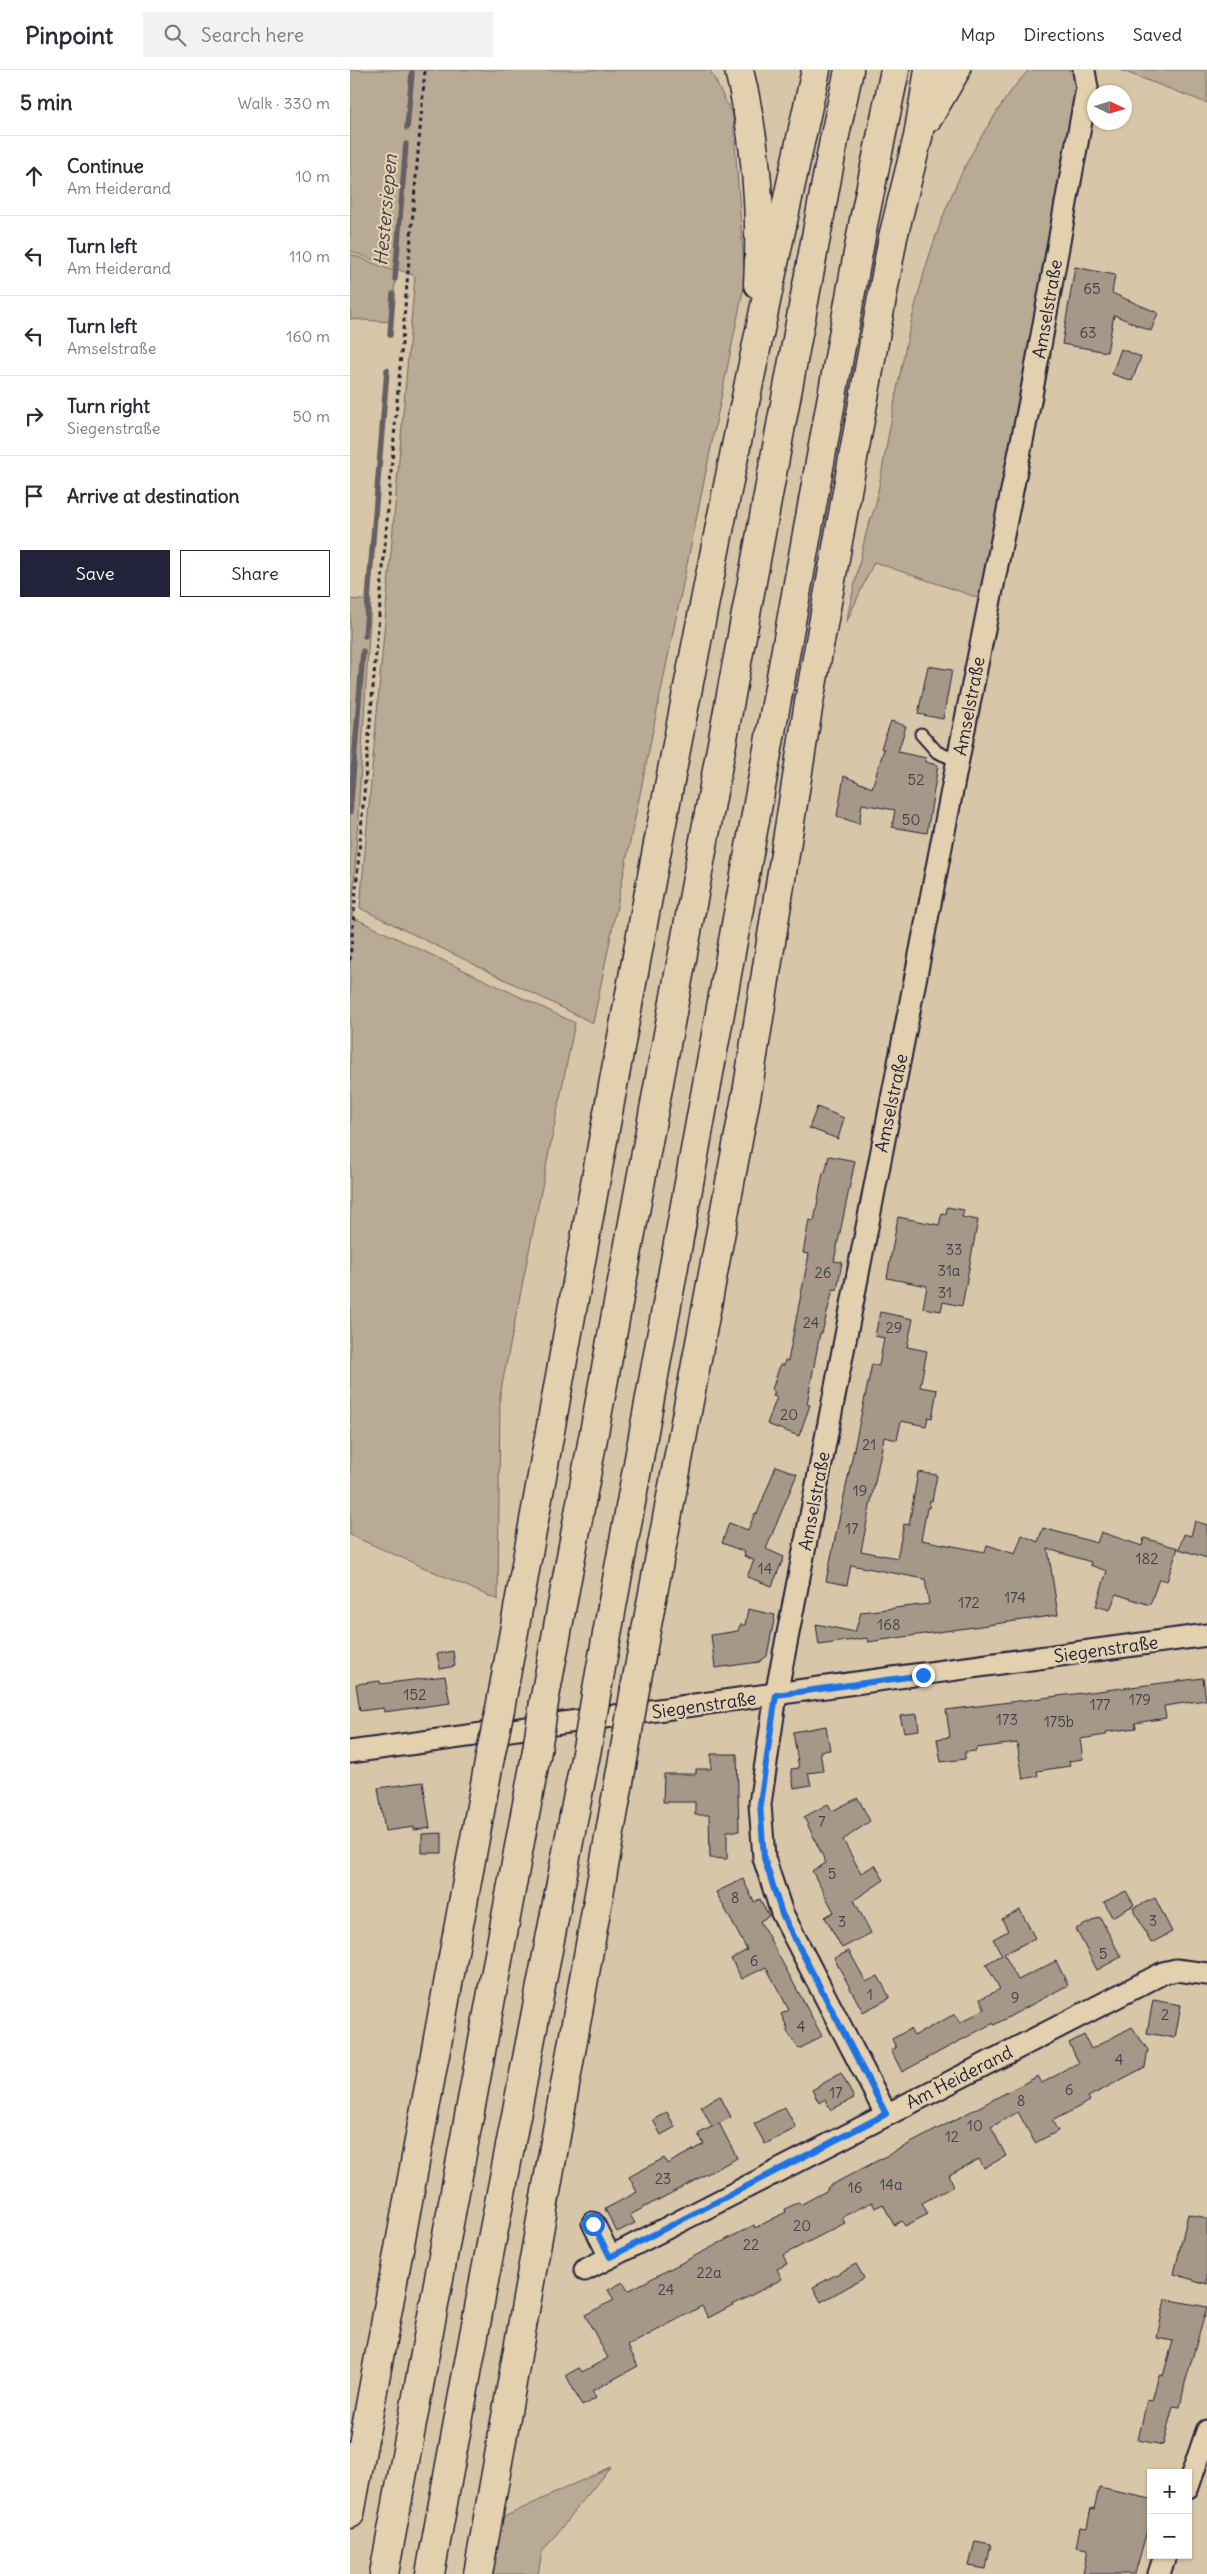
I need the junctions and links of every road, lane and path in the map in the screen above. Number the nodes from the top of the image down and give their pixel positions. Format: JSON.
{"nodes":[{"id":1,"x":425,"y":70,"type":"edge"},
{"id":2,"x":739,"y":70,"type":"edge"},
{"id":3,"x":816,"y":70,"type":"edge"},
{"id":4,"x":849,"y":70,"type":"edge"},
{"id":5,"x":895,"y":70,"type":"edge"},
{"id":6,"x":929,"y":70,"type":"edge"},
{"id":7,"x":956,"y":70,"type":"edge"},
{"id":8,"x":1084,"y":71,"type":"dead end"},
{"id":9,"x":918,"y":137,"type":"junction"},
{"id":10,"x":734,"y":457,"type":"junction"},
{"id":11,"x":921,"y":734,"type":"dead end"},
{"id":12,"x":958,"y":761,"type":"junction"},
{"id":13,"x":350,"y":960,"type":"edge"},
{"id":14,"x":1207,"y":1635,"type":"edge"},
{"id":15,"x":776,"y":1695,"type":"junction"},
{"id":16,"x":350,"y":1752,"type":"edge"},
{"id":17,"x":1207,"y":1974,"type":"edge"},
{"id":18,"x":886,"y":2114,"type":"junction"},
{"id":19,"x":593,"y":2224,"type":"dead end"},
{"id":20,"x":610,"y":2257,"type":"junction"},
{"id":21,"x":585,"y":2270,"type":"dead end"},
{"id":22,"x":1207,"y":2431,"type":"edge"},
{"id":23,"x":1192,"y":2475,"type":"edge"},
{"id":24,"x":350,"y":2514,"type":"edge"},
{"id":25,"x":1165,"y":2559,"type":"edge"},
{"id":26,"x":384,"y":2574,"type":"edge"},
{"id":27,"x":430,"y":2574,"type":"edge"},
{"id":28,"x":478,"y":2574,"type":"edge"},
{"id":29,"x":1159,"y":2574,"type":"edge"}],
"edges":[{"from":1,"to":13,"type":"path"},
{"from":2,"to":10,"type":"highway"},
{"from":3,"to":10,"type":"highway"},
{"from":4,"to":26,"type":"highway","bridge":true},
{"from":5,"to":27,"type":"highway","bridge":true},
{"from":6,"to":9,"type":"highway"},
{"from":7,"to":9,"type":"highway"},
{"from":8,"to":12,"type":"street","name":"Amselstraße"},
{"from":9,"to":28,"type":"highway","bridge":true},
{"from":10,"to":24,"type":"highway","bridge":true},
{"from":11,"to":12,"type":"lane"},
{"from":12,"to":15,"type":"street","name":"Amselstraße"},
{"from":14,"to":15,"type":"street","name":"Siegenstraße"},
{"from":15,"to":16,"type":"street","name":"Siegenstraße"},
{"from":15,"to":18,"type":"street","name":"Amselstraße"},
{"from":17,"to":18,"type":"street","name":"Am Heiderand"},
{"from":18,"to":20,"type":"street","name":"Am Heiderand"},
{"from":19,"to":20,"type":"street"},
{"from":20,"to":21,"type":"street","name":"Am Heiderand"},
{"from":22,"to":23,"type":"street"},
{"from":25,"to":29,"type":"street"}]}
